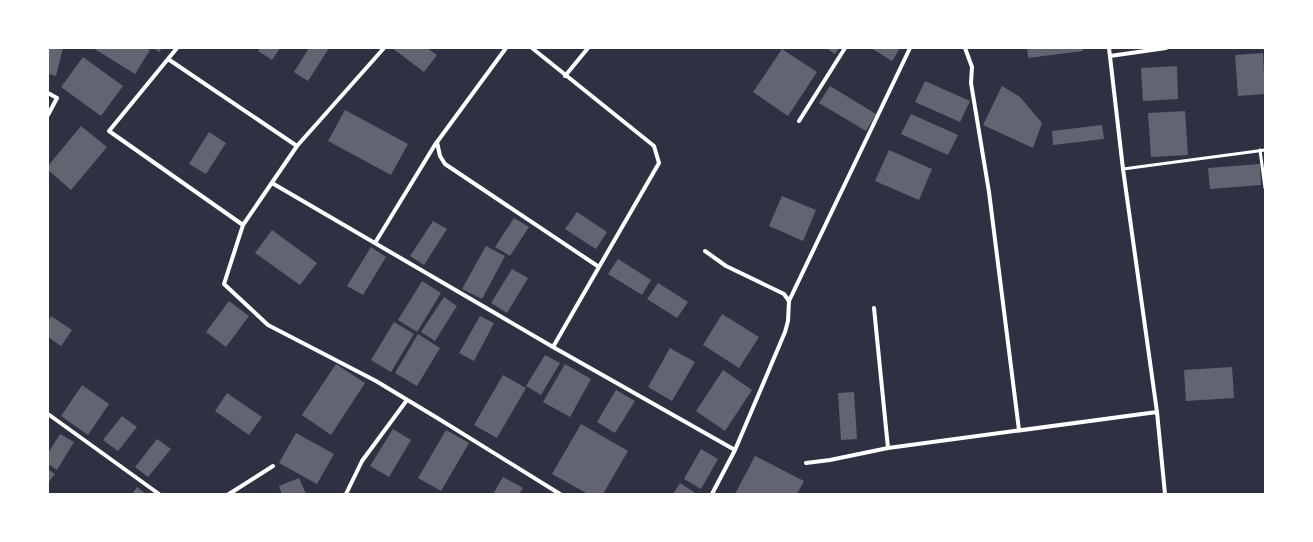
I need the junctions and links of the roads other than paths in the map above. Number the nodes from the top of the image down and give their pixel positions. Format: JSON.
{"nodes":[{"id":1,"x":177,"y":48,"type":"edge"},
{"id":2,"x":384,"y":48,"type":"edge"},
{"id":3,"x":506,"y":48,"type":"edge"},
{"id":4,"x":532,"y":48,"type":"edge"},
{"id":5,"x":588,"y":48,"type":"edge"},
{"id":6,"x":845,"y":48,"type":"edge"},
{"id":7,"x":910,"y":48,"type":"edge"},
{"id":8,"x":965,"y":48,"type":"edge"},
{"id":9,"x":1109,"y":48,"type":"edge"},
{"id":10,"x":1166,"y":48,"type":"edge"},
{"id":11,"x":1110,"y":56,"type":"junction"},
{"id":12,"x":168,"y":59,"type":"junction"},
{"id":13,"x":565,"y":76,"type":"junction"},
{"id":14,"x":48,"y":93,"type":"edge"},
{"id":15,"x":48,"y":115,"type":"edge"},
{"id":16,"x":799,"y":121,"type":"dead end"},
{"id":17,"x":437,"y":142,"type":"junction"},
{"id":18,"x":297,"y":146,"type":"junction"},
{"id":19,"x":1260,"y":150,"type":"junction"},
{"id":20,"x":1265,"y":150,"type":"edge"},
{"id":21,"x":1123,"y":169,"type":"junction"},
{"id":22,"x":272,"y":183,"type":"junction"},
{"id":23,"x":1265,"y":188,"type":"edge"},
{"id":24,"x":243,"y":225,"type":"junction"},
{"id":25,"x":375,"y":243,"type":"junction"},
{"id":26,"x":705,"y":251,"type":"dead end"},
{"id":27,"x":599,"y":267,"type":"junction"},
{"id":28,"x":789,"y":301,"type":"junction"},
{"id":29,"x":874,"y":308,"type":"dead end"},
{"id":30,"x":553,"y":347,"type":"junction"},
{"id":31,"x":408,"y":400,"type":"junction"},
{"id":32,"x":1157,"y":412,"type":"junction"},
{"id":33,"x":48,"y":414,"type":"edge"},
{"id":34,"x":1019,"y":430,"type":"junction"},
{"id":35,"x":888,"y":448,"type":"junction"},
{"id":36,"x":734,"y":450,"type":"junction"},
{"id":37,"x":806,"y":463,"type":"dead end"},
{"id":38,"x":273,"y":466,"type":"dead end"},
{"id":39,"x":159,"y":494,"type":"edge"},
{"id":40,"x":229,"y":494,"type":"edge"},
{"id":41,"x":346,"y":494,"type":"edge"},
{"id":42,"x":560,"y":494,"type":"edge"},
{"id":43,"x":712,"y":494,"type":"edge"},
{"id":44,"x":1165,"y":494,"type":"edge"}],
"edges":[{"from":1,"to":12,"type":"street"},
{"from":2,"to":18,"type":"street"},
{"from":3,"to":17,"type":"street"},
{"from":4,"to":13,"type":"street"},
{"from":5,"to":13,"type":"street"},
{"from":6,"to":16,"type":"street"},
{"from":7,"to":28,"type":"street"},
{"from":8,"to":34,"type":"street"},
{"from":9,"to":11,"type":"street"},
{"from":10,"to":11,"type":"street"},
{"from":11,"to":21,"type":"street"},
{"from":12,"to":18,"type":"street"},
{"from":12,"to":24,"type":"street"},
{"from":13,"to":27,"type":"street"},
{"from":14,"to":15,"type":"street"},
{"from":17,"to":25,"type":"street"},
{"from":17,"to":27,"type":"street"},
{"from":18,"to":22,"type":"street"},
{"from":19,"to":20,"type":"lane"},
{"from":19,"to":21,"type":"lane"},
{"from":19,"to":23,"type":"lane"},
{"from":21,"to":32,"type":"street"},
{"from":22,"to":24,"type":"street"},
{"from":22,"to":25,"type":"street"},
{"from":24,"to":31,"type":"street"},
{"from":25,"to":30,"type":"street"},
{"from":26,"to":28,"type":"street"},
{"from":27,"to":30,"type":"street"},
{"from":28,"to":36,"type":"street"},
{"from":29,"to":35,"type":"street"},
{"from":30,"to":36,"type":"street"},
{"from":31,"to":41,"type":"street"},
{"from":31,"to":42,"type":"street"},
{"from":32,"to":34,"type":"street"},
{"from":32,"to":44,"type":"street"},
{"from":33,"to":39,"type":"street"},
{"from":34,"to":35,"type":"street"},
{"from":35,"to":37,"type":"street"},
{"from":36,"to":43,"type":"street"},
{"from":38,"to":40,"type":"street"}]}
